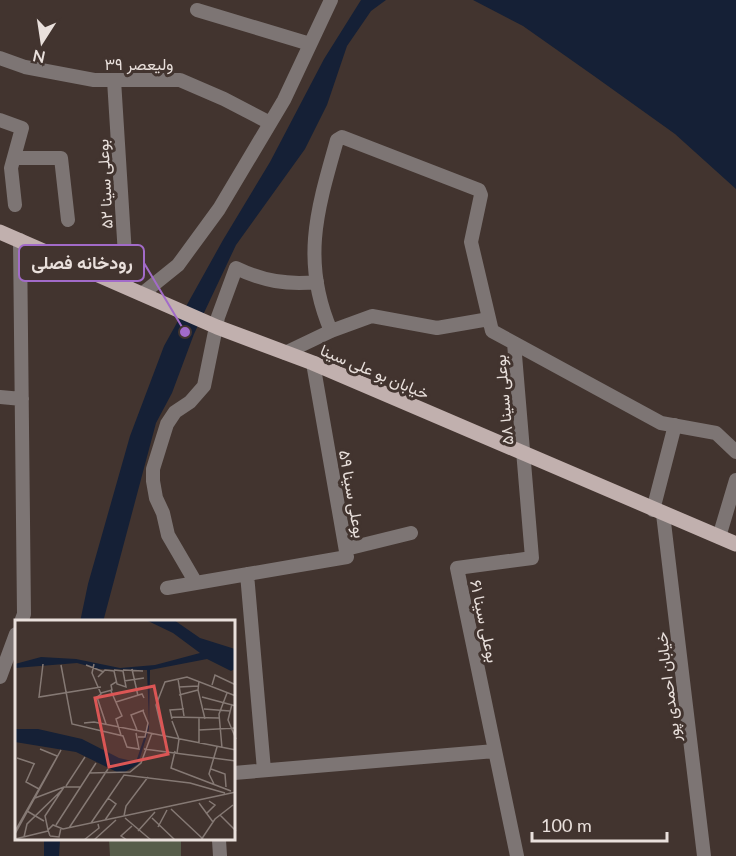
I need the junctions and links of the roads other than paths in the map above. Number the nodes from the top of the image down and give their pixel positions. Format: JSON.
{"nodes":[{"id":1,"x":331,"y":0,"type":"edge"},
{"id":2,"x":196,"y":10,"type":"dead end"},
{"id":3,"x":310,"y":45,"type":"junction"},
{"id":4,"x":0,"y":58,"type":"edge"},
{"id":5,"x":114,"y":80,"type":"junction"},
{"id":6,"x":0,"y":120,"type":"edge"},
{"id":7,"x":270,"y":123,"type":"junction"},
{"id":8,"x":14,"y":158,"type":"junction"},
{"id":9,"x":15,"y":206,"type":"dead end"},
{"id":10,"x":68,"y":220,"type":"dead end"},
{"id":11,"x":0,"y":232,"type":"edge"},
{"id":12,"x":20,"y":240,"type":"junction"},
{"id":13,"x":317,"y":282,"type":"junction"},
{"id":14,"x":126,"y":287,"type":"junction"},
{"id":15,"x":142,"y":294,"type":"junction"},
{"id":16,"x":489,"y":319,"type":"junction"},
{"id":17,"x":217,"y":327,"type":"junction"},
{"id":18,"x":331,"y":331,"type":"junction"},
{"id":19,"x":514,"y":343,"type":"junction"},
{"id":20,"x":285,"y":353,"type":"junction"},
{"id":21,"x":313,"y":363,"type":"junction"},
{"id":22,"x":0,"y":397,"type":"edge"},
{"id":23,"x":22,"y":399,"type":"junction"},
{"id":24,"x":675,"y":425,"type":"junction"},
{"id":25,"x":736,"y":452,"type":"edge"},
{"id":26,"x":524,"y":454,"type":"junction"},
{"id":27,"x":736,"y":480,"type":"edge"},
{"id":28,"x":658,"y":512,"type":"junction"},
{"id":29,"x":411,"y":533,"type":"dead end"},
{"id":30,"x":719,"y":537,"type":"junction"},
{"id":31,"x":736,"y":544,"type":"edge"},
{"id":32,"x":345,"y":549,"type":"junction"},
{"id":33,"x":247,"y":574,"type":"junction"},
{"id":34,"x":196,"y":583,"type":"junction"},
{"id":35,"x":166,"y":588,"type":"dead end"},
{"id":36,"x":22,"y":620,"type":"edge"},
{"id":37,"x":15,"y":637,"type":"edge"},
{"id":38,"x":0,"y":677,"type":"edge"},
{"id":39,"x":495,"y":751,"type":"junction"},
{"id":40,"x":264,"y":770,"type":"junction"},
{"id":41,"x":236,"y":773,"type":"edge"},
{"id":42,"x":219,"y":841,"type":"edge"},
{"id":43,"x":220,"y":856,"type":"edge"},
{"id":44,"x":517,"y":856,"type":"edge"},
{"id":45,"x":704,"y":856,"type":"edge"}],
"edges":[{"from":1,"to":3,"type":"street"},
{"from":2,"to":3,"type":"street"},
{"from":3,"to":7,"type":"street"},
{"from":4,"to":5,"type":"street","name":"ولیعصر ۳۹"},
{"from":5,"to":7,"type":"street","name":"ولیعصر ۳۹"},
{"from":5,"to":14,"type":"street","name":"بوعلی سینا ۵۲"},
{"from":6,"to":8,"type":"street"},
{"from":7,"to":15,"type":"street"},
{"from":8,"to":9,"type":"street"},
{"from":8,"to":10,"type":"street"},
{"from":11,"to":12,"type":"main road","name":"خیابان بو علی سینا"},
{"from":12,"to":14,"type":"main road","name":"خیابان بو علی سینا"},
{"from":12,"to":23,"type":"street"},
{"from":13,"to":16,"type":"street"},
{"from":13,"to":17,"type":"street"},
{"from":13,"to":18,"type":"street"},
{"from":14,"to":15,"type":"main road","name":"خیابان بو علی سینا"},
{"from":15,"to":17,"type":"main road","name":"خیابان بو علی سینا"},
{"from":16,"to":18,"type":"street"},
{"from":16,"to":19,"type":"street"},
{"from":17,"to":20,"type":"main road","name":"خیابان بو علی سینا"},
{"from":17,"to":34,"type":"street"},
{"from":18,"to":20,"type":"street"},
{"from":19,"to":24,"type":"street"},
{"from":19,"to":26,"type":"street","name":"بوعلی سینا ۵۸"},
{"from":20,"to":21,"type":"main road","name":"خیابان بو علی سینا"},
{"from":21,"to":26,"type":"main road","name":"خیابان بو علی سینا"},
{"from":21,"to":32,"type":"street","name":"بوعلی سینا ۵۹"},
{"from":22,"to":23,"type":"street"},
{"from":23,"to":36,"type":"street"},
{"from":24,"to":25,"type":"street"},
{"from":24,"to":28,"type":"street"},
{"from":26,"to":28,"type":"main road","name":"خیابان بو علی سینا"},
{"from":26,"to":39,"type":"street","name":"بوعلی سینا ۶۱"},
{"from":27,"to":30,"type":"street"},
{"from":28,"to":30,"type":"main road","name":"خیابان بو علی سینا"},
{"from":28,"to":45,"type":"street","name":"خیابان احمدی پور"},
{"from":29,"to":32,"type":"street"},
{"from":30,"to":31,"type":"main road","name":"خیابان بو علی سینا"},
{"from":32,"to":33,"type":"street","name":"بوعلی سینا ۵۹"},
{"from":33,"to":34,"type":"street","name":"بوعلی سینا ۵۹"},
{"from":33,"to":40,"type":"street"},
{"from":34,"to":35,"type":"street","name":"بوعلی سینا ۵۹"},
{"from":37,"to":38,"type":"street"},
{"from":39,"to":40,"type":"street"},
{"from":39,"to":44,"type":"street","name":"بوعلی سینا ۶۱"},
{"from":40,"to":41,"type":"street"},
{"from":42,"to":43,"type":"street"}]}
